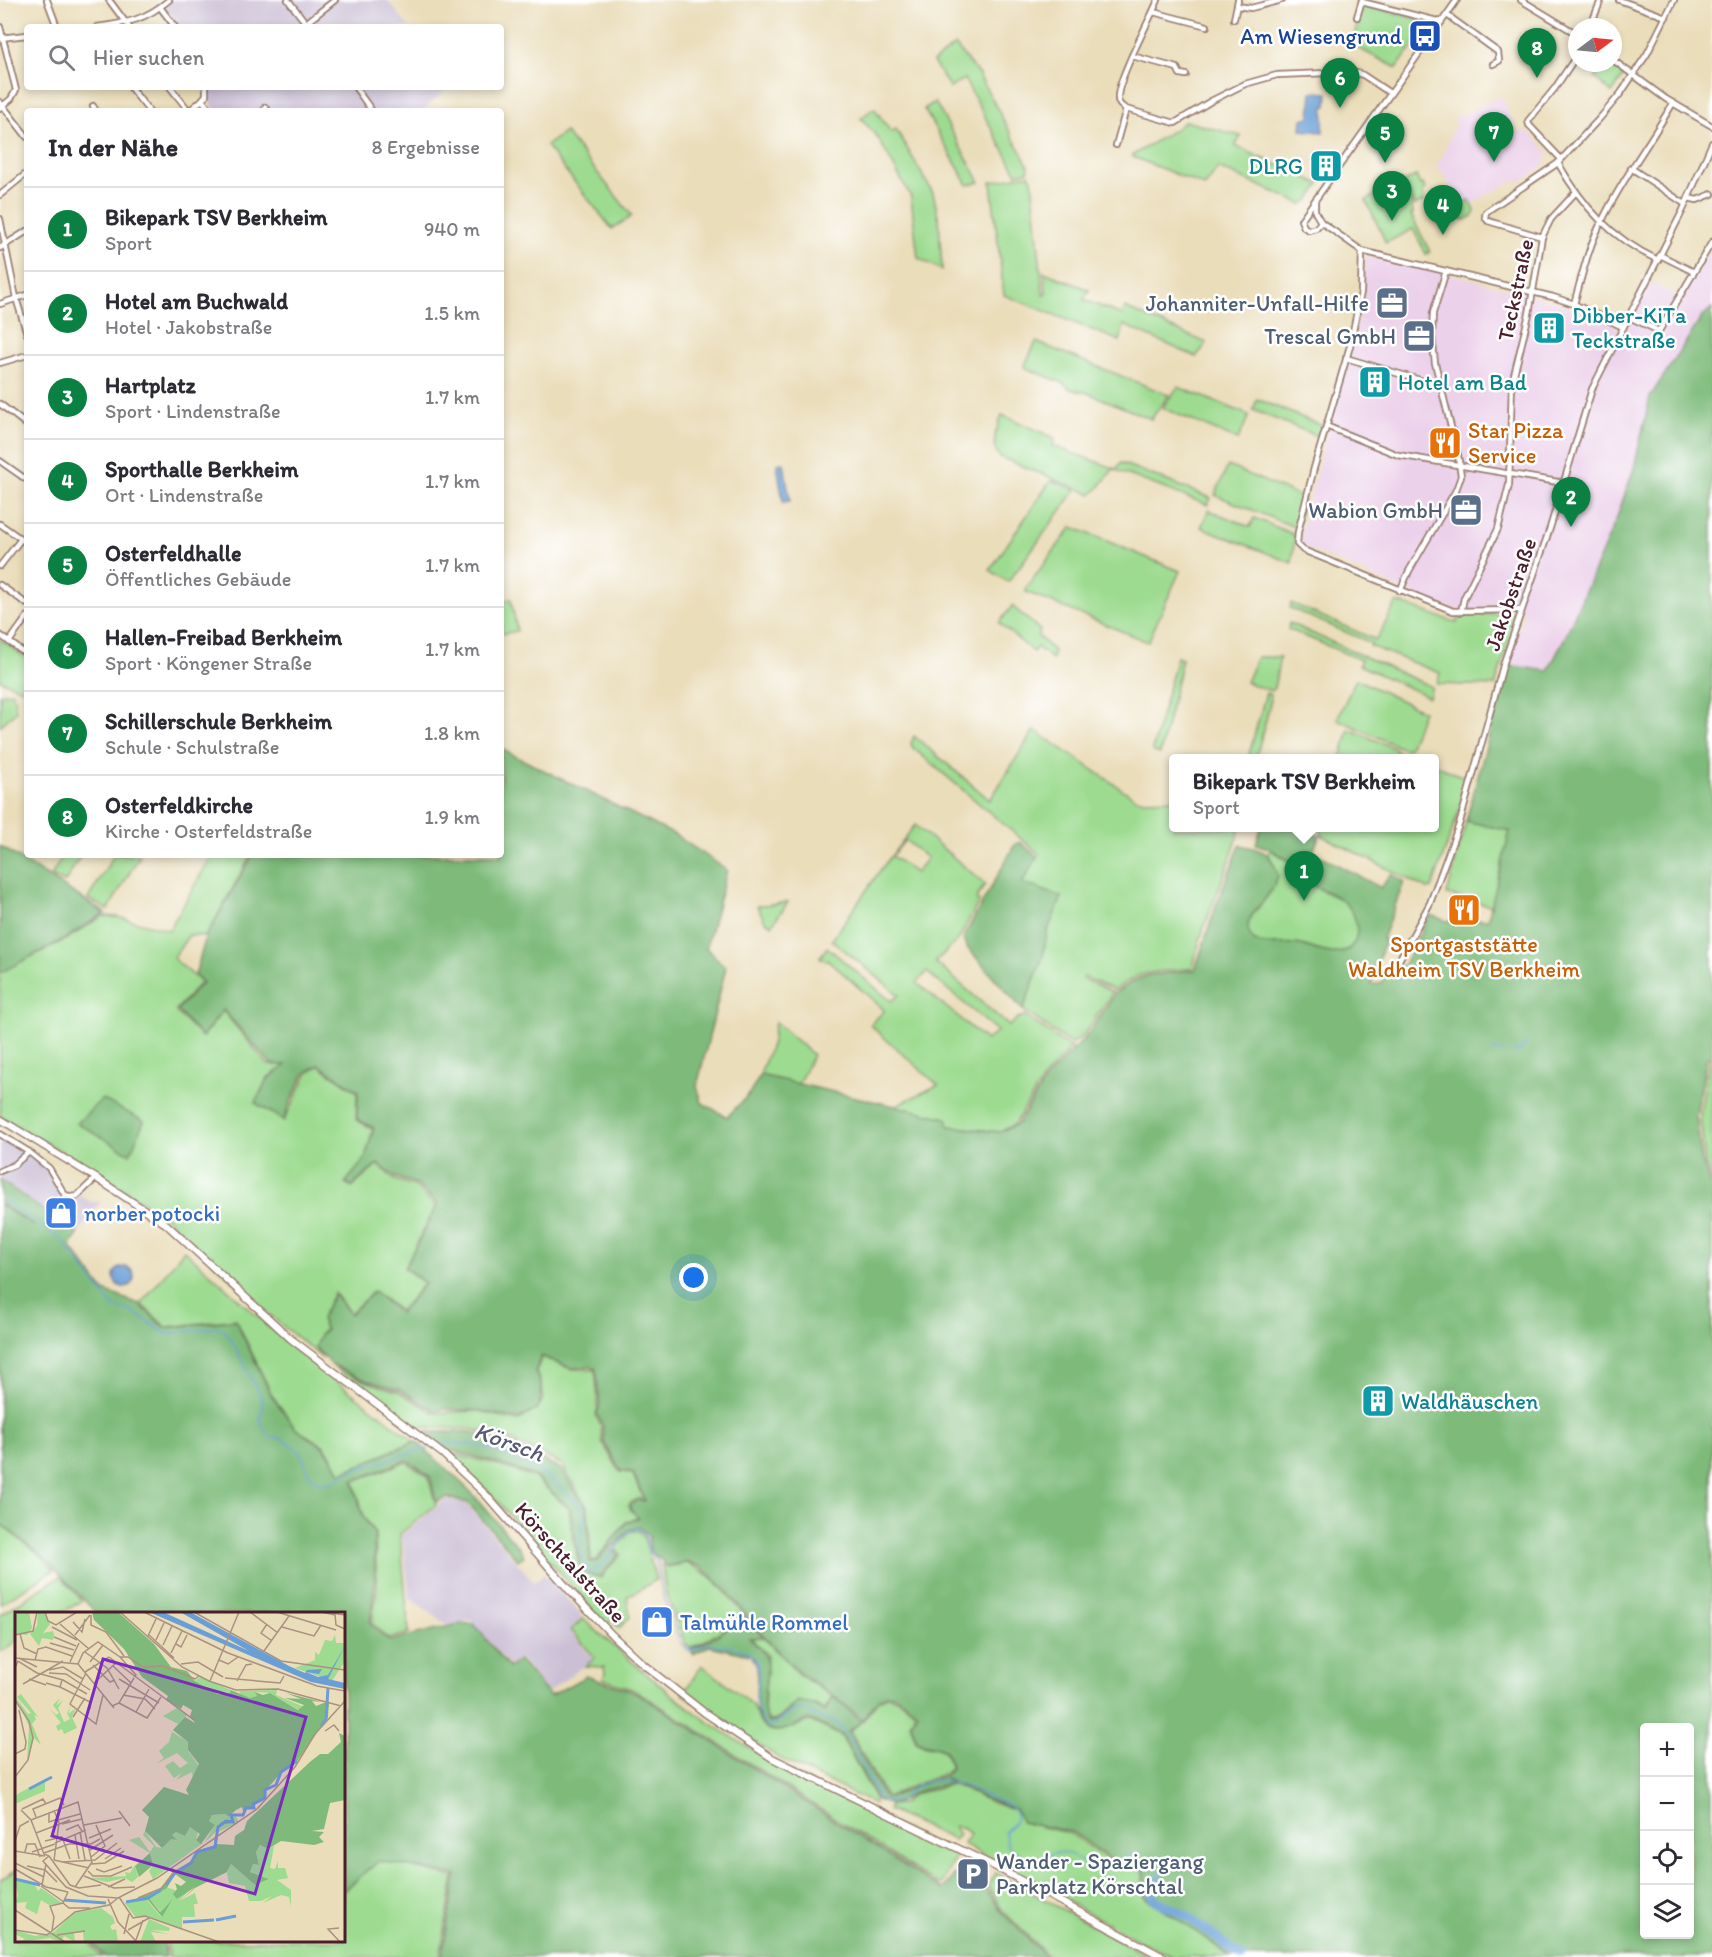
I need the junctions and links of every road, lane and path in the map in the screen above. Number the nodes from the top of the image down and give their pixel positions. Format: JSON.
{"nodes":[{"id":1,"x":47,"y":0,"type":"edge"},
{"id":2,"x":109,"y":0,"type":"edge"},
{"id":3,"x":168,"y":0,"type":"edge"},
{"id":4,"x":288,"y":0,"type":"edge"},
{"id":5,"x":335,"y":0,"type":"edge"},
{"id":6,"x":1158,"y":0,"type":"edge"},
{"id":7,"x":1282,"y":0,"type":"edge"},
{"id":8,"x":1457,"y":0,"type":"edge"},
{"id":9,"x":1521,"y":0,"type":"edge"},
{"id":10,"x":1601,"y":0,"type":"edge"},
{"id":11,"x":1619,"y":0,"type":"edge"},
{"id":12,"x":1674,"y":0,"type":"edge"},
{"id":13,"x":1362,"y":1,"type":"edge"},
{"id":14,"x":1238,"y":3,"type":"edge"},
{"id":15,"x":160,"y":8,"type":"junction"},
{"id":16,"x":1153,"y":12,"type":"junction"},
{"id":17,"x":1447,"y":15,"type":"junction"},
{"id":18,"x":1357,"y":17,"type":"dead end"},
{"id":19,"x":1666,"y":17,"type":"junction"},
{"id":20,"x":1594,"y":18,"type":"edge"},
{"id":21,"x":1234,"y":19,"type":"dead end"},
{"id":22,"x":1441,"y":22,"type":"junction"},
{"id":23,"x":56,"y":24,"type":"edge"},
{"id":24,"x":127,"y":24,"type":"edge"},
{"id":25,"x":130,"y":24,"type":"edge"},
{"id":26,"x":173,"y":24,"type":"edge"},
{"id":27,"x":306,"y":24,"type":"edge"},
{"id":28,"x":308,"y":24,"type":"edge"},
{"id":29,"x":1207,"y":26,"type":"dead end"},
{"id":30,"x":0,"y":27,"type":"edge"},
{"id":31,"x":1568,"y":29,"type":"edge"},
{"id":32,"x":24,"y":35,"type":"edge"},
{"id":33,"x":2,"y":37,"type":"edge"},
{"id":34,"x":1132,"y":56,"type":"junction"},
{"id":35,"x":1493,"y":64,"type":"dead end"},
{"id":36,"x":1622,"y":66,"type":"edge"},
{"id":37,"x":1568,"y":69,"type":"edge"},
{"id":38,"x":1186,"y":75,"type":"dead end"},
{"id":39,"x":1634,"y":75,"type":"junction"},
{"id":40,"x":132,"y":90,"type":"edge"},
{"id":41,"x":172,"y":90,"type":"edge"},
{"id":42,"x":206,"y":90,"type":"edge"},
{"id":43,"x":357,"y":90,"type":"edge"},
{"id":44,"x":1390,"y":93,"type":"junction"},
{"id":45,"x":202,"y":100,"type":"junction"},
{"id":46,"x":1673,"y":103,"type":"junction"},
{"id":47,"x":1,"y":106,"type":"edge"},
{"id":48,"x":147,"y":108,"type":"edge"},
{"id":49,"x":187,"y":108,"type":"edge"},
{"id":50,"x":193,"y":108,"type":"edge"},
{"id":51,"x":209,"y":108,"type":"edge"},
{"id":52,"x":370,"y":108,"type":"edge"},
{"id":53,"x":1126,"y":109,"type":"junction"},
{"id":54,"x":1712,"y":126,"type":"edge"},
{"id":55,"x":24,"y":133,"type":"edge"},
{"id":56,"x":1712,"y":143,"type":"edge"},
{"id":57,"x":1116,"y":145,"type":"dead end"},
{"id":58,"x":1559,"y":161,"type":"junction"},
{"id":59,"x":1631,"y":168,"type":"junction"},
{"id":60,"x":24,"y":175,"type":"edge"},
{"id":61,"x":1576,"y":192,"type":"junction"},
{"id":62,"x":1712,"y":194,"type":"edge"},
{"id":63,"x":0,"y":195,"type":"edge"},
{"id":64,"x":1315,"y":201,"type":"junction"},
{"id":65,"x":1687,"y":201,"type":"junction"},
{"id":66,"x":0,"y":219,"type":"edge"},
{"id":67,"x":1321,"y":222,"type":"junction"},
{"id":68,"x":1601,"y":222,"type":"junction"},
{"id":69,"x":24,"y":233,"type":"edge"},
{"id":70,"x":1542,"y":237,"type":"junction"},
{"id":71,"x":1712,"y":242,"type":"edge"},
{"id":72,"x":6,"y":245,"type":"junction"},
{"id":73,"x":0,"y":248,"type":"edge"},
{"id":74,"x":1362,"y":251,"type":"junction"},
{"id":75,"x":1659,"y":257,"type":"junction"},
{"id":76,"x":1446,"y":270,"type":"junction"},
{"id":77,"x":1694,"y":272,"type":"junction"},
{"id":78,"x":1533,"y":292,"type":"junction"},
{"id":79,"x":24,"y":296,"type":"edge"},
{"id":80,"x":16,"y":298,"type":"junction"},
{"id":81,"x":0,"y":304,"type":"edge"},
{"id":82,"x":1574,"y":304,"type":"junction"},
{"id":83,"x":1629,"y":317,"type":"junction"},
{"id":84,"x":24,"y":324,"type":"edge"},
{"id":85,"x":1623,"y":327,"type":"junction"},
{"id":86,"x":24,"y":356,"type":"edge"},
{"id":87,"x":1346,"y":358,"type":"junction"},
{"id":88,"x":0,"y":363,"type":"edge"},
{"id":89,"x":1440,"y":383,"type":"junction"},
{"id":90,"x":0,"y":404,"type":"edge"},
{"id":91,"x":24,"y":423,"type":"edge"},
{"id":92,"x":1326,"y":426,"type":"junction"},
{"id":93,"x":0,"y":461,"type":"edge"},
{"id":94,"x":1460,"y":466,"type":"junction"},
{"id":95,"x":1510,"y":474,"type":"junction"},
{"id":96,"x":24,"y":478,"type":"edge"},
{"id":97,"x":1564,"y":483,"type":"junction"},
{"id":98,"x":0,"y":524,"type":"edge"},
{"id":99,"x":21,"y":539,"type":"junction"},
{"id":100,"x":24,"y":541,"type":"edge"},
{"id":101,"x":0,"y":566,"type":"edge"},
{"id":102,"x":0,"y":585,"type":"edge"},
{"id":103,"x":1400,"y":591,"type":"junction"},
{"id":104,"x":24,"y":602,"type":"edge"},
{"id":105,"x":1521,"y":610,"type":"junction"},
{"id":106,"x":1461,"y":612,"type":"junction"},
{"id":107,"x":24,"y":621,"type":"edge"},
{"id":108,"x":0,"y":635,"type":"edge"},
{"id":109,"x":9,"y":642,"type":"junction"},
{"id":110,"x":24,"y":652,"type":"edge"},
{"id":111,"x":1398,"y":962,"type":"dead end"},
{"id":112,"x":0,"y":1119,"type":"edge"},
{"id":113,"x":0,"y":1134,"type":"edge"},
{"id":114,"x":29,"y":1152,"type":"junction"},
{"id":115,"x":0,"y":1170,"type":"edge"},
{"id":116,"x":96,"y":1178,"type":"junction"},
{"id":117,"x":1163,"y":1957,"type":"edge"}],
"edges":[{"from":1,"to":23,"type":"street"},
{"from":2,"to":24,"type":"street"},
{"from":3,"to":15,"type":"street"},
{"from":4,"to":27,"type":"street"},
{"from":5,"to":28,"type":"street"},
{"from":6,"to":16,"type":"street"},
{"from":7,"to":14,"type":"street"},
{"from":8,"to":17,"type":"street"},
{"from":9,"to":31,"type":"street"},
{"from":10,"to":20,"type":"street"},
{"from":11,"to":19,"type":"street"},
{"from":12,"to":19,"type":"street"},
{"from":13,"to":18,"type":"street"},
{"from":13,"to":22,"type":"street"},
{"from":14,"to":21,"type":"street"},
{"from":15,"to":25,"type":"street"},
{"from":15,"to":26,"type":"street"},
{"from":16,"to":29,"type":"street"},
{"from":16,"to":34,"type":"street"},
{"from":17,"to":22,"type":"street"},
{"from":17,"to":35,"type":"street"},
{"from":19,"to":39,"type":"street"},
{"from":22,"to":44,"type":"street"},
{"from":30,"to":33,"type":"street"},
{"from":32,"to":33,"type":"street"},
{"from":33,"to":47,"type":"street"},
{"from":34,"to":38,"type":"street"},
{"from":34,"to":53,"type":"street"},
{"from":36,"to":39,"type":"street"},
{"from":37,"to":58,"type":"street"},
{"from":39,"to":46,"type":"street"},
{"from":39,"to":58,"type":"street"},
{"from":40,"to":48,"type":"street"},
{"from":41,"to":49,"type":"street"},
{"from":42,"to":45,"type":"street"},
{"from":43,"to":52,"type":"street"},
{"from":44,"to":53,"type":"street"},
{"from":44,"to":64,"type":"street"},
{"from":45,"to":50,"type":"street"},
{"from":45,"to":51,"type":"street"},
{"from":46,"to":54,"type":"street"},
{"from":46,"to":59,"type":"street"},
{"from":47,"to":55,"type":"street"},
{"from":53,"to":57,"type":"street"},
{"from":56,"to":65,"type":"street","name":"Jakobstraße"},
{"from":58,"to":61,"type":"street"},
{"from":58,"to":70,"type":"street"},
{"from":59,"to":65,"type":"street"},
{"from":59,"to":68,"type":"street"},
{"from":60,"to":63,"type":"street"},
{"from":61,"to":68,"type":"street"},
{"from":61,"to":70,"type":"street","name":"Teckstraße"},
{"from":62,"to":65,"type":"street"},
{"from":64,"to":67,"type":"street"},
{"from":64,"to":67,"type":"street"},
{"from":65,"to":75,"type":"street","name":"Jakobstraße"},
{"from":66,"to":72,"type":"street"},
{"from":67,"to":74,"type":"street"},
{"from":68,"to":75,"type":"street"},
{"from":68,"to":82,"type":"street"},
{"from":69,"to":72,"type":"street"},
{"from":70,"to":78,"type":"street","name":"Teckstraße"},
{"from":71,"to":77,"type":"street"},
{"from":72,"to":73,"type":"street"},
{"from":72,"to":80,"type":"street"},
{"from":74,"to":76,"type":"street"},
{"from":74,"to":87,"type":"street"},
{"from":75,"to":77,"type":"street"},
{"from":75,"to":83,"type":"street","name":"Jakobstraße"},
{"from":76,"to":78,"type":"street"},
{"from":76,"to":89,"type":"street"},
{"from":77,"to":83,"type":"street"},
{"from":78,"to":82,"type":"street"},
{"from":78,"to":95,"type":"street","name":"Teckstraße"},
{"from":79,"to":80,"type":"street"},
{"from":80,"to":81,"type":"street"},
{"from":80,"to":84,"type":"street"},
{"from":82,"to":85,"type":"street"},
{"from":83,"to":85,"type":"street","name":"Jakobstraße"},
{"from":85,"to":97,"type":"street","name":"Jakobstraße"},
{"from":86,"to":88,"type":"street"},
{"from":87,"to":89,"type":"street"},
{"from":87,"to":92,"type":"street"},
{"from":89,"to":94,"type":"street"},
{"from":90,"to":91,"type":"street"},
{"from":92,"to":94,"type":"street"},
{"from":92,"to":103,"type":"street"},
{"from":93,"to":96,"type":"street"},
{"from":94,"to":95,"type":"street"},
{"from":94,"to":103,"type":"street"},
{"from":95,"to":97,"type":"street"},
{"from":95,"to":106,"type":"street","name":"Teckstraße"},
{"from":97,"to":105,"type":"street","name":"Jakobstraße"},
{"from":98,"to":99,"type":"street"},
{"from":99,"to":100,"type":"street"},
{"from":99,"to":101,"type":"street"},
{"from":102,"to":104,"type":"street"},
{"from":103,"to":106,"type":"street"},
{"from":105,"to":106,"type":"street"},
{"from":105,"to":111,"type":"street","name":"Jakobstraße"},
{"from":107,"to":109,"type":"street"},
{"from":108,"to":109,"type":"street"},
{"from":109,"to":110,"type":"street"},
{"from":112,"to":116,"type":"main road","name":"Körschtalstraße"},
{"from":113,"to":114,"type":"street"},
{"from":114,"to":115,"type":"street"},
{"from":114,"to":116,"type":"street"},
{"from":116,"to":117,"type":"main road","name":"Körschtalstraße"}]}
